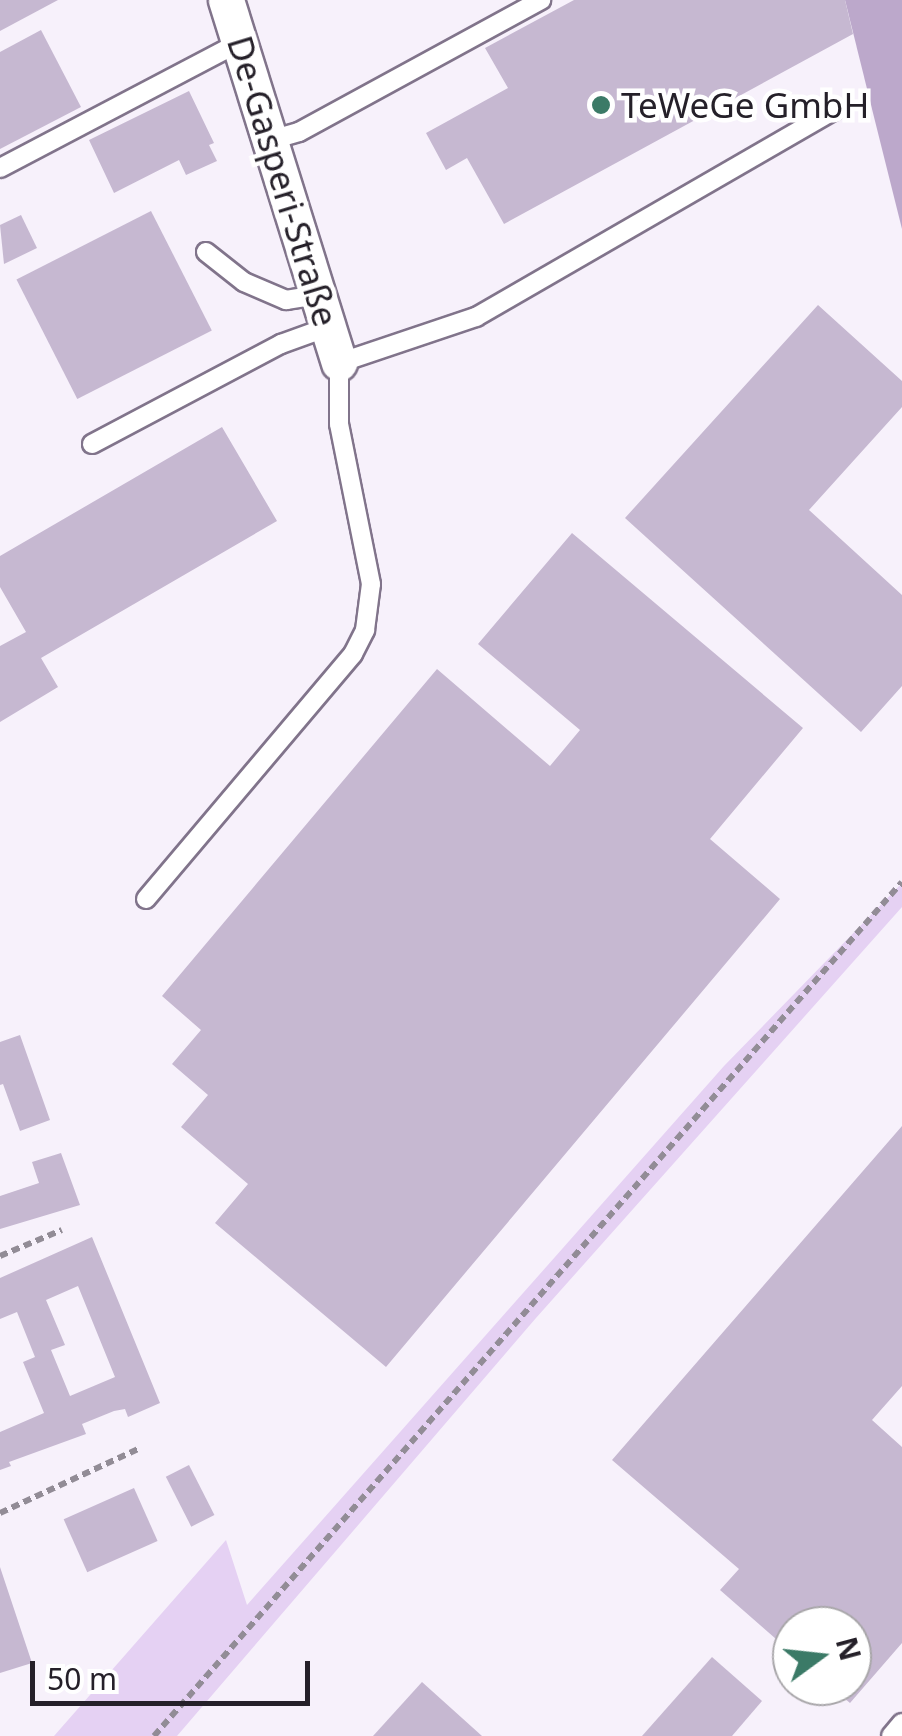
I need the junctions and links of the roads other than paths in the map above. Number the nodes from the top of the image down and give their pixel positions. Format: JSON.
{"nodes":[{"id":1,"x":226,"y":0,"type":"edge"},
{"id":2,"x":541,"y":0,"type":"edge"},
{"id":3,"x":240,"y":42,"type":"junction"},
{"id":4,"x":836,"y":108,"type":"dead end"},
{"id":5,"x":271,"y":140,"type":"junction"},
{"id":6,"x":0,"y":168,"type":"edge"},
{"id":7,"x":206,"y":252,"type":"dead end"},
{"id":8,"x":323,"y":311,"type":"junction"},
{"id":9,"x":339,"y":363,"type":"junction"},
{"id":10,"x":92,"y":444,"type":"dead end"},
{"id":11,"x":146,"y":898,"type":"dead end"},
{"id":12,"x":902,"y":1723,"type":"edge"},
{"id":13,"x":891,"y":1736,"type":"edge"}],
"edges":[{"from":1,"to":3,"type":"street","name":"De-Gasperi-Straße"},
{"from":2,"to":5,"type":"lane"},
{"from":3,"to":5,"type":"street","name":"De-Gasperi-Straße"},
{"from":3,"to":6,"type":"lane"},
{"from":4,"to":9,"type":"lane"},
{"from":5,"to":8,"type":"street","name":"De-Gasperi-Straße"},
{"from":7,"to":8,"type":"lane"},
{"from":8,"to":9,"type":"street","name":"De-Gasperi-Straße"},
{"from":8,"to":10,"type":"lane"},
{"from":9,"to":11,"type":"lane"},
{"from":12,"to":13,"type":"lane"}]}
